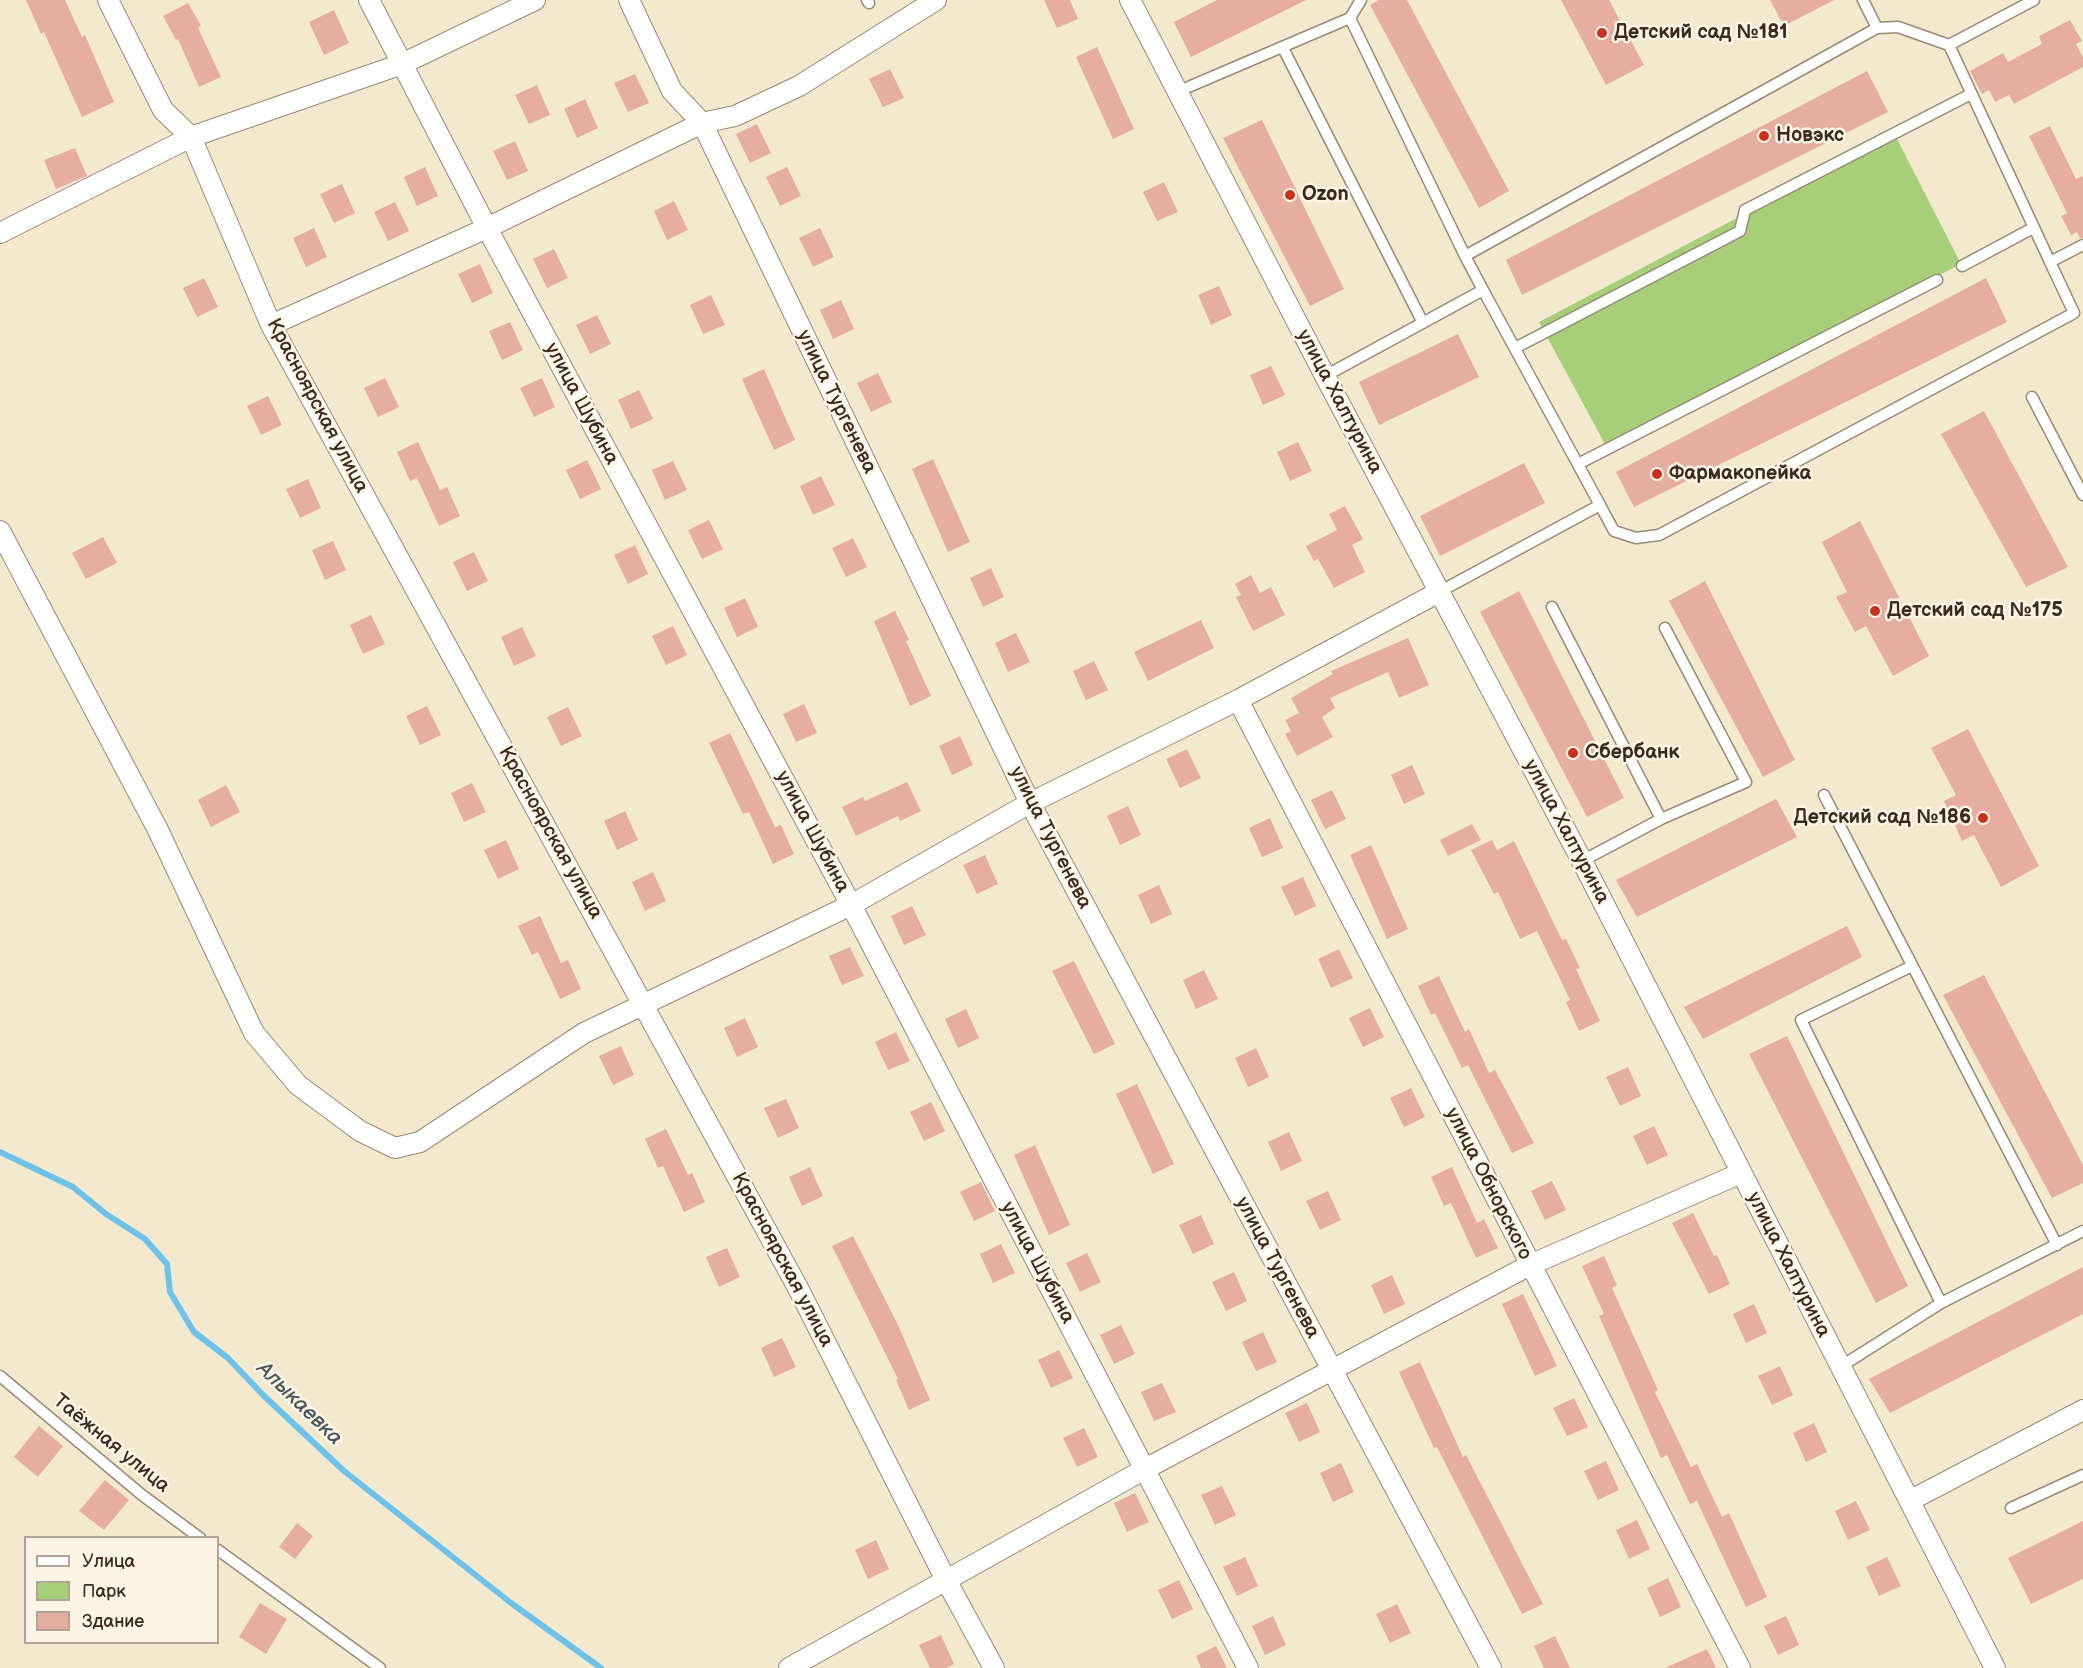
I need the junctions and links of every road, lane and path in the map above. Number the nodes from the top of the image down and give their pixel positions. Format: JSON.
{"nodes":[{"id":1,"x":108,"y":0,"type":"edge"},
{"id":2,"x":369,"y":0,"type":"edge"},
{"id":3,"x":535,"y":0,"type":"edge"},
{"id":4,"x":629,"y":0,"type":"edge"},
{"id":5,"x":936,"y":0,"type":"edge"},
{"id":6,"x":1130,"y":0,"type":"edge"},
{"id":7,"x":1361,"y":0,"type":"edge"},
{"id":8,"x":1863,"y":0,"type":"edge"},
{"id":9,"x":2034,"y":0,"type":"edge"},
{"id":10,"x":2019,"y":3,"type":"edge"},
{"id":11,"x":1350,"y":18,"type":"junction"},
{"id":12,"x":1877,"y":28,"type":"junction"},
{"id":13,"x":1948,"y":45,"type":"junction"},
{"id":14,"x":1283,"y":48,"type":"junction"},
{"id":15,"x":402,"y":64,"type":"junction"},
{"id":16,"x":1179,"y":91,"type":"junction"},
{"id":17,"x":1971,"y":94,"type":"junction"},
{"id":18,"x":702,"y":123,"type":"junction"},
{"id":19,"x":191,"y":137,"type":"junction"},
{"id":20,"x":487,"y":228,"type":"junction"},
{"id":21,"x":2032,"y":228,"type":"junction"},
{"id":22,"x":0,"y":233,"type":"edge"},
{"id":23,"x":2083,"y":245,"type":"edge"},
{"id":24,"x":1465,"y":256,"type":"junction"},
{"id":25,"x":2050,"y":262,"type":"junction"},
{"id":26,"x":1962,"y":266,"type":"dead end"},
{"id":27,"x":1937,"y":280,"type":"dead end"},
{"id":28,"x":1483,"y":290,"type":"junction"},
{"id":29,"x":1424,"y":323,"type":"junction"},
{"id":30,"x":271,"y":325,"type":"junction"},
{"id":31,"x":1515,"y":348,"type":"junction"},
{"id":32,"x":1325,"y":376,"type":"junction"},
{"id":33,"x":2032,"y":397,"type":"dead end"},
{"id":34,"x":1578,"y":464,"type":"junction"},
{"id":35,"x":2083,"y":495,"type":"edge"},
{"id":36,"x":1600,"y":505,"type":"junction"},
{"id":37,"x":0,"y":531,"type":"edge"},
{"id":38,"x":1439,"y":592,"type":"junction"},
{"id":39,"x":1552,"y":608,"type":"dead end"},
{"id":40,"x":1665,"y":628,"type":"dead end"},
{"id":41,"x":1238,"y":700,"type":"junction"},
{"id":42,"x":1824,"y":795,"type":"dead end"},
{"id":43,"x":1030,"y":803,"type":"junction"},
{"id":44,"x":1661,"y":819,"type":"junction"},
{"id":45,"x":1582,"y":861,"type":"junction"},
{"id":46,"x":851,"y":905,"type":"junction"},
{"id":47,"x":1912,"y":966,"type":"junction"},
{"id":48,"x":645,"y":1004,"type":"junction"},
{"id":49,"x":1741,"y":1173,"type":"junction"},
{"id":50,"x":2083,"y":1231,"type":"edge"},
{"id":51,"x":2057,"y":1245,"type":"junction"},
{"id":52,"x":1530,"y":1265,"type":"junction"},
{"id":53,"x":1941,"y":1303,"type":"junction"},
{"id":54,"x":1840,"y":1367,"type":"junction"},
{"id":55,"x":1331,"y":1370,"type":"junction"},
{"id":56,"x":0,"y":1376,"type":"edge"},
{"id":57,"x":2083,"y":1410,"type":"edge"},
{"id":58,"x":1145,"y":1469,"type":"junction"},
{"id":59,"x":2083,"y":1475,"type":"edge"},
{"id":60,"x":1911,"y":1500,"type":"junction"},
{"id":61,"x":2011,"y":1508,"type":"dead end"},
{"id":62,"x":197,"y":1536,"type":"edge"},
{"id":63,"x":219,"y":1551,"type":"edge"},
{"id":64,"x":946,"y":1580,"type":"junction"},
{"id":65,"x":380,"y":1668,"type":"edge"},
{"id":66,"x":789,"y":1668,"type":"edge"},
{"id":67,"x":994,"y":1668,"type":"edge"},
{"id":68,"x":1248,"y":1668,"type":"edge"},
{"id":69,"x":1491,"y":1668,"type":"edge"},
{"id":70,"x":1740,"y":1668,"type":"edge"},
{"id":71,"x":1995,"y":1668,"type":"edge"}],
"edges":[{"from":1,"to":19,"type":"street","name":"Красноярская улица"},
{"from":2,"to":15,"type":"street","name":"улица Шубина"},
{"from":3,"to":15,"type":"street"},
{"from":4,"to":18,"type":"street","name":"улица Тургенева"},
{"from":5,"to":18,"type":"street"},
{"from":6,"to":16,"type":"street","name":"улица Халтурина"},
{"from":7,"to":11,"type":"lane"},
{"from":8,"to":12,"type":"lane"},
{"from":9,"to":10,"type":"lane"},
{"from":10,"to":13,"type":"lane"},
{"from":11,"to":14,"type":"lane"},
{"from":11,"to":24,"type":"lane"},
{"from":12,"to":13,"type":"lane"},
{"from":12,"to":24,"type":"lane"},
{"from":13,"to":17,"type":"lane"},
{"from":14,"to":16,"type":"lane"},
{"from":14,"to":29,"type":"lane"},
{"from":15,"to":19,"type":"street"},
{"from":15,"to":20,"type":"street","name":"улица Шубина"},
{"from":16,"to":32,"type":"street","name":"улица Халтурина"},
{"from":17,"to":21,"type":"lane"},
{"from":17,"to":31,"type":"lane"},
{"from":18,"to":20,"type":"street"},
{"from":18,"to":43,"type":"street","name":"улица Тургенева"},
{"from":19,"to":22,"type":"street"},
{"from":19,"to":30,"type":"street","name":"Красноярская улица"},
{"from":20,"to":30,"type":"street"},
{"from":20,"to":46,"type":"street","name":"улица Шубина"},
{"from":21,"to":25,"type":"lane"},
{"from":21,"to":26,"type":"lane"},
{"from":23,"to":25,"type":"lane"},
{"from":24,"to":28,"type":"lane"},
{"from":25,"to":36,"type":"lane"},
{"from":27,"to":34,"type":"lane"},
{"from":28,"to":29,"type":"lane"},
{"from":28,"to":31,"type":"lane"},
{"from":29,"to":32,"type":"lane"},
{"from":30,"to":48,"type":"street","name":"Красноярская улица"},
{"from":31,"to":34,"type":"lane"},
{"from":32,"to":38,"type":"street","name":"улица Халтурина"},
{"from":33,"to":35,"type":"lane"},
{"from":34,"to":36,"type":"lane"},
{"from":36,"to":38,"type":"lane"},
{"from":37,"to":48,"type":"street"},
{"from":38,"to":41,"type":"street"},
{"from":38,"to":45,"type":"street","name":"улица Халтурина"},
{"from":39,"to":44,"type":"lane"},
{"from":40,"to":44,"type":"lane"},
{"from":41,"to":43,"type":"street"},
{"from":41,"to":52,"type":"street","name":"улица Обнорского"},
{"from":42,"to":47,"type":"lane"},
{"from":43,"to":46,"type":"street"},
{"from":43,"to":55,"type":"street","name":"улица Тургенева"},
{"from":44,"to":45,"type":"lane"},
{"from":45,"to":49,"type":"street","name":"улица Халтурина"},
{"from":46,"to":48,"type":"street"},
{"from":46,"to":58,"type":"street","name":"улица Шубина"},
{"from":47,"to":51,"type":"lane"},
{"from":47,"to":53,"type":"lane"},
{"from":48,"to":64,"type":"street","name":"Красноярская улица"},
{"from":49,"to":52,"type":"street"},
{"from":49,"to":54,"type":"street","name":"улица Халтурина"},
{"from":50,"to":51,"type":"lane"},
{"from":51,"to":53,"type":"lane"},
{"from":52,"to":55,"type":"street"},
{"from":52,"to":70,"type":"street","name":"улица Обнорского"},
{"from":53,"to":54,"type":"lane"},
{"from":54,"to":60,"type":"street","name":"улица Халтурина"},
{"from":55,"to":58,"type":"street"},
{"from":55,"to":69,"type":"street","name":"улица Тургенева"},
{"from":56,"to":62,"type":"lane","name":"Таёжная улица"},
{"from":57,"to":60,"type":"street"},
{"from":58,"to":64,"type":"street"},
{"from":58,"to":68,"type":"street","name":"улица Шубина"},
{"from":59,"to":61,"type":"lane"},
{"from":60,"to":71,"type":"street","name":"улица Халтурина"},
{"from":63,"to":65,"type":"lane"},
{"from":64,"to":66,"type":"street"},
{"from":64,"to":67,"type":"street","name":"Красноярская улица"}]}
